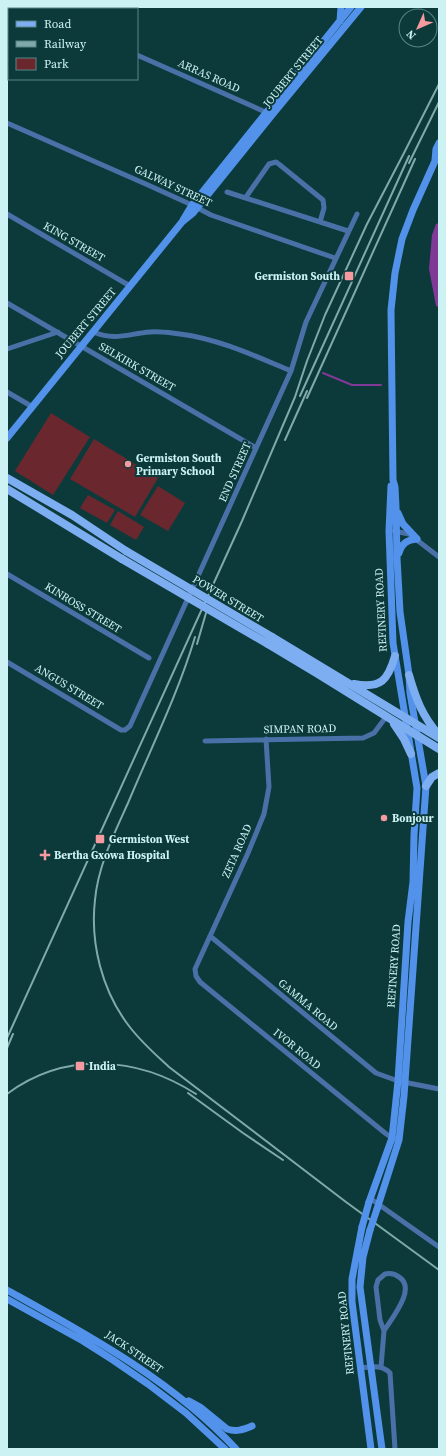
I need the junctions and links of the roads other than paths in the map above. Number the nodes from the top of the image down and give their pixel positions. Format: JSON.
{"nodes":[{"id":1,"x":341,"y":7,"type":"edge"},
{"id":2,"x":351,"y":7,"type":"edge"},
{"id":3,"x":360,"y":8,"type":"edge"},
{"id":4,"x":340,"y":21,"type":"junction"},
{"id":5,"x":138,"y":55,"type":"edge"},
{"id":6,"x":269,"y":113,"type":"junction"},
{"id":7,"x":7,"y":123,"type":"edge"},
{"id":8,"x":439,"y":143,"type":"edge"},
{"id":9,"x":437,"y":158,"type":"edge"},
{"id":10,"x":227,"y":192,"type":"dead end"},
{"id":11,"x":246,"y":197,"type":"junction"},
{"id":12,"x":195,"y":206,"type":"junction"},
{"id":13,"x":7,"y":214,"type":"edge"},
{"id":14,"x":357,"y":214,"type":"dead end"},
{"id":15,"x":320,"y":222,"type":"junction"},
{"id":16,"x":348,"y":230,"type":"junction"},
{"id":17,"x":335,"y":258,"type":"junction"},
{"id":18,"x":130,"y":286,"type":"junction"},
{"id":19,"x":7,"y":303,"type":"edge"},
{"id":20,"x":58,"y":332,"type":"junction"},
{"id":21,"x":93,"y":332,"type":"junction"},
{"id":22,"x":81,"y":346,"type":"junction"},
{"id":23,"x":8,"y":349,"type":"edge"},
{"id":24,"x":291,"y":371,"type":"junction"},
{"id":25,"x":7,"y":392,"type":"edge"},
{"id":26,"x":31,"y":406,"type":"junction"},
{"id":27,"x":7,"y":438,"type":"edge"},
{"id":28,"x":256,"y":448,"type":"junction"},
{"id":29,"x":7,"y":478,"type":"edge"},
{"id":30,"x":393,"y":480,"type":"junction"},
{"id":31,"x":7,"y":489,"type":"edge"},
{"id":32,"x":396,"y":507,"type":"junction"},
{"id":33,"x":393,"y":531,"type":"junction"},
{"id":34,"x":417,"y":539,"type":"junction"},
{"id":35,"x":397,"y":558,"type":"junction"},
{"id":36,"x":439,"y":558,"type":"edge"},
{"id":37,"x":7,"y":574,"type":"edge"},
{"id":38,"x":270,"y":640,"type":"junction"},
{"id":39,"x":395,"y":656,"type":"junction"},
{"id":40,"x":149,"y":658,"type":"dead end"},
{"id":41,"x":7,"y":662,"type":"edge"},
{"id":42,"x":410,"y":675,"type":"junction"},
{"id":43,"x":350,"y":683,"type":"junction"},
{"id":44,"x":388,"y":718,"type":"junction"},
{"id":45,"x":405,"y":718,"type":"junction"},
{"id":46,"x":415,"y":724,"type":"junction"},
{"id":47,"x":121,"y":730,"type":"joint"},
{"id":48,"x":407,"y":730,"type":"junction"},
{"id":49,"x":417,"y":736,"type":"junction"},
{"id":50,"x":439,"y":737,"type":"edge"},
{"id":51,"x":266,"y":740,"type":"junction"},
{"id":52,"x":205,"y":741,"type":"dead end"},
{"id":53,"x":439,"y":749,"type":"edge"},
{"id":54,"x":411,"y":754,"type":"junction"},
{"id":55,"x":439,"y":773,"type":"edge"},
{"id":56,"x":426,"y":786,"type":"junction"},
{"id":57,"x":408,"y":922,"type":"junction"},
{"id":58,"x":416,"y":923,"type":"junction"},
{"id":59,"x":210,"y":936,"type":"junction"},
{"id":60,"x":197,"y":964,"type":"joint"},
{"id":61,"x":405,"y":964,"type":"junction"},
{"id":62,"x":414,"y":964,"type":"junction"},
{"id":63,"x":403,"y":1001,"type":"junction"},
{"id":64,"x":411,"y":1002,"type":"junction"},
{"id":65,"x":398,"y":1081,"type":"junction"},
{"id":66,"x":405,"y":1083,"type":"junction"},
{"id":67,"x":439,"y":1089,"type":"edge"},
{"id":68,"x":396,"y":1139,"type":"junction"},
{"id":69,"x":370,"y":1200,"type":"junction"},
{"id":70,"x":378,"y":1206,"type":"junction"},
{"id":71,"x":439,"y":1247,"type":"edge"},
{"id":72,"x":352,"y":1279,"type":"junction"},
{"id":73,"x":361,"y":1279,"type":"junction"},
{"id":74,"x":7,"y":1290,"type":"edge"},
{"id":75,"x":7,"y":1299,"type":"edge"},
{"id":76,"x":384,"y":1331,"type":"junction"},
{"id":77,"x":371,"y":1367,"type":"junction"},
{"id":78,"x":381,"y":1367,"type":"junction"},
{"id":79,"x":360,"y":1368,"type":"junction"},
{"id":80,"x":175,"y":1394,"type":"junction"},
{"id":81,"x":252,"y":1426,"type":"dead end"},
{"id":82,"x":225,"y":1449,"type":"edge"},
{"id":83,"x":236,"y":1449,"type":"edge"},
{"id":84,"x":371,"y":1449,"type":"edge"},
{"id":85,"x":382,"y":1449,"type":"edge"},
{"id":86,"x":395,"y":1449,"type":"edge"}],
"edges":[{"from":1,"to":4,"type":"main road"},
{"from":2,"to":4,"type":"main road","name":"JOUBERT STREET"},
{"from":3,"to":6,"type":"main road","name":"JOUBERT STREET"},
{"from":4,"to":6,"type":"main road","name":"JOUBERT STREET"},
{"from":5,"to":6,"type":"street","name":"ARRAS ROAD"},
{"from":6,"to":12,"type":"main road","name":"JOUBERT STREET"},
{"from":7,"to":12,"type":"street","name":"GALWAY STREET"},
{"from":8,"to":9,"type":"main road","name":"REFINERY ROAD"},
{"from":9,"to":30,"type":"main road","name":"REFINERY ROAD"},
{"from":10,"to":11,"type":"street"},
{"from":11,"to":15,"type":"street"},
{"from":11,"to":15,"type":"street"},
{"from":12,"to":17,"type":"street","name":"GALWAY STREET"},
{"from":12,"to":18,"type":"main road","name":"JOUBERT STREET"},
{"from":13,"to":18,"type":"street","name":"KING STREET"},
{"from":14,"to":16,"type":"street","name":"END STREET"},
{"from":15,"to":16,"type":"street"},
{"from":16,"to":17,"type":"street","name":"END STREET"},
{"from":17,"to":24,"type":"street","name":"END STREET"},
{"from":18,"to":21,"type":"main road","name":"JOUBERT STREET"},
{"from":19,"to":20,"type":"street","name":"SELKIRK STREET"},
{"from":20,"to":22,"type":"street","name":"SELKIRK STREET"},
{"from":20,"to":23,"type":"street"},
{"from":21,"to":22,"type":"main road","name":"JOUBERT STREET"},
{"from":21,"to":24,"type":"street"},
{"from":22,"to":26,"type":"main road","name":"JOUBERT STREET"},
{"from":22,"to":28,"type":"street","name":"SELKIRK STREET"},
{"from":24,"to":28,"type":"street","name":"END STREET"},
{"from":25,"to":26,"type":"street"},
{"from":26,"to":27,"type":"main road","name":"JOUBERT STREET"},
{"from":28,"to":47,"type":"street","name":"END STREET"},
{"from":29,"to":38,"type":"main road","name":"POWER STREET","bridge":true},
{"from":30,"to":32,"type":"main road","name":"REFINERY ROAD"},
{"from":30,"to":33,"type":"main road","name":"REFINERY ROAD"},
{"from":31,"to":38,"type":"main road","name":"POWER STREET","bridge":true},
{"from":32,"to":33,"type":"main road","name":"REFINERY ROAD"},
{"from":32,"to":34,"type":"main road"},
{"from":33,"to":34,"type":"street"},
{"from":33,"to":35,"type":"main road","name":"REFINERY ROAD"},
{"from":33,"to":39,"type":"main road","name":"REFINERY ROAD"},
{"from":34,"to":35,"type":"main road"},
{"from":34,"to":36,"type":"street"},
{"from":35,"to":42,"type":"main road","name":"REFINERY ROAD"},
{"from":37,"to":40,"type":"street","name":"KINROSS STREET"},
{"from":38,"to":43,"type":"main road","name":"POWER STREET"},
{"from":38,"to":44,"type":"main road","name":"POWER STREET"},
{"from":39,"to":43,"type":"main road"},
{"from":39,"to":45,"type":"main road","name":"REFINERY ROAD"},
{"from":41,"to":47,"type":"street","name":"ANGUS STREET"},
{"from":42,"to":46,"type":"main road","name":"REFINERY ROAD"},
{"from":42,"to":50,"type":"main road"},
{"from":43,"to":45,"type":"main road","name":"POWER STREET"},
{"from":44,"to":48,"type":"main road","name":"POWER STREET"},
{"from":44,"to":51,"type":"street","name":"SIMPAN ROAD"},
{"from":44,"to":54,"type":"main road"},
{"from":45,"to":46,"type":"main road","name":"POWER STREET"},
{"from":45,"to":48,"type":"main road","name":"REFINERY ROAD"},
{"from":46,"to":49,"type":"main road","name":"REFINERY ROAD"},
{"from":46,"to":50,"type":"main road","name":"POWER STREET"},
{"from":48,"to":49,"type":"main road","name":"POWER STREET"},
{"from":48,"to":54,"type":"main road","name":"REFINERY ROAD"},
{"from":49,"to":53,"type":"main road","name":"POWER STREET"},
{"from":49,"to":56,"type":"main road","name":"REFINERY ROAD"},
{"from":51,"to":52,"type":"street","name":"SIMPAN ROAD"},
{"from":51,"to":59,"type":"street","name":"ZETA ROAD"},
{"from":54,"to":57,"type":"main road","name":"REFINERY ROAD"},
{"from":55,"to":56,"type":"main road"},
{"from":56,"to":58,"type":"main road","name":"REFINERY ROAD"},
{"from":57,"to":58,"type":"main road"},
{"from":57,"to":61,"type":"main road","name":"REFINERY ROAD"},
{"from":58,"to":62,"type":"main road","name":"REFINERY ROAD"},
{"from":59,"to":60,"type":"street","name":"ZETA ROAD"},
{"from":59,"to":65,"type":"street","name":"GAMMA ROAD"},
{"from":60,"to":68,"type":"street","name":"IVOR ROAD"},
{"from":61,"to":62,"type":"main road"},
{"from":61,"to":63,"type":"main road","name":"REFINERY ROAD"},
{"from":62,"to":64,"type":"main road","name":"REFINERY ROAD"},
{"from":63,"to":64,"type":"main road"},
{"from":63,"to":65,"type":"main road","name":"REFINERY ROAD"},
{"from":64,"to":66,"type":"main road","name":"REFINERY ROAD"},
{"from":65,"to":66,"type":"street","name":"GAMMA ROAD"},
{"from":65,"to":68,"type":"main road","name":"REFINERY ROAD"},
{"from":66,"to":67,"type":"street","name":"GAMMA ROAD"},
{"from":66,"to":68,"type":"main road","name":"REFINERY ROAD"},
{"from":68,"to":69,"type":"main road","name":"REFINERY ROAD"},
{"from":68,"to":70,"type":"main road","name":"REFINERY ROAD"},
{"from":69,"to":70,"type":"street"},
{"from":69,"to":72,"type":"main road","name":"REFINERY ROAD","bridge":true},
{"from":70,"to":71,"type":"street"},
{"from":70,"to":73,"type":"main road","name":"REFINERY ROAD","bridge":true},
{"from":72,"to":73,"type":"main road"},
{"from":72,"to":79,"type":"main road","name":"REFINERY ROAD"},
{"from":73,"to":77,"type":"main road","name":"REFINERY ROAD"},
{"from":74,"to":80,"type":"main road","name":"JACK STREET"},
{"from":75,"to":82,"type":"main road","name":"JACK STREET"},
{"from":76,"to":76,"type":"street"},
{"from":76,"to":78,"type":"street"},
{"from":77,"to":78,"type":"street"},
{"from":77,"to":79,"type":"street"},
{"from":77,"to":85,"type":"main road","name":"REFINERY ROAD"},
{"from":78,"to":86,"type":"street"},
{"from":79,"to":84,"type":"main road","name":"REFINERY ROAD"},
{"from":80,"to":81,"type":"main road"},
{"from":80,"to":83,"type":"main road","name":"JACK STREET"}]}
